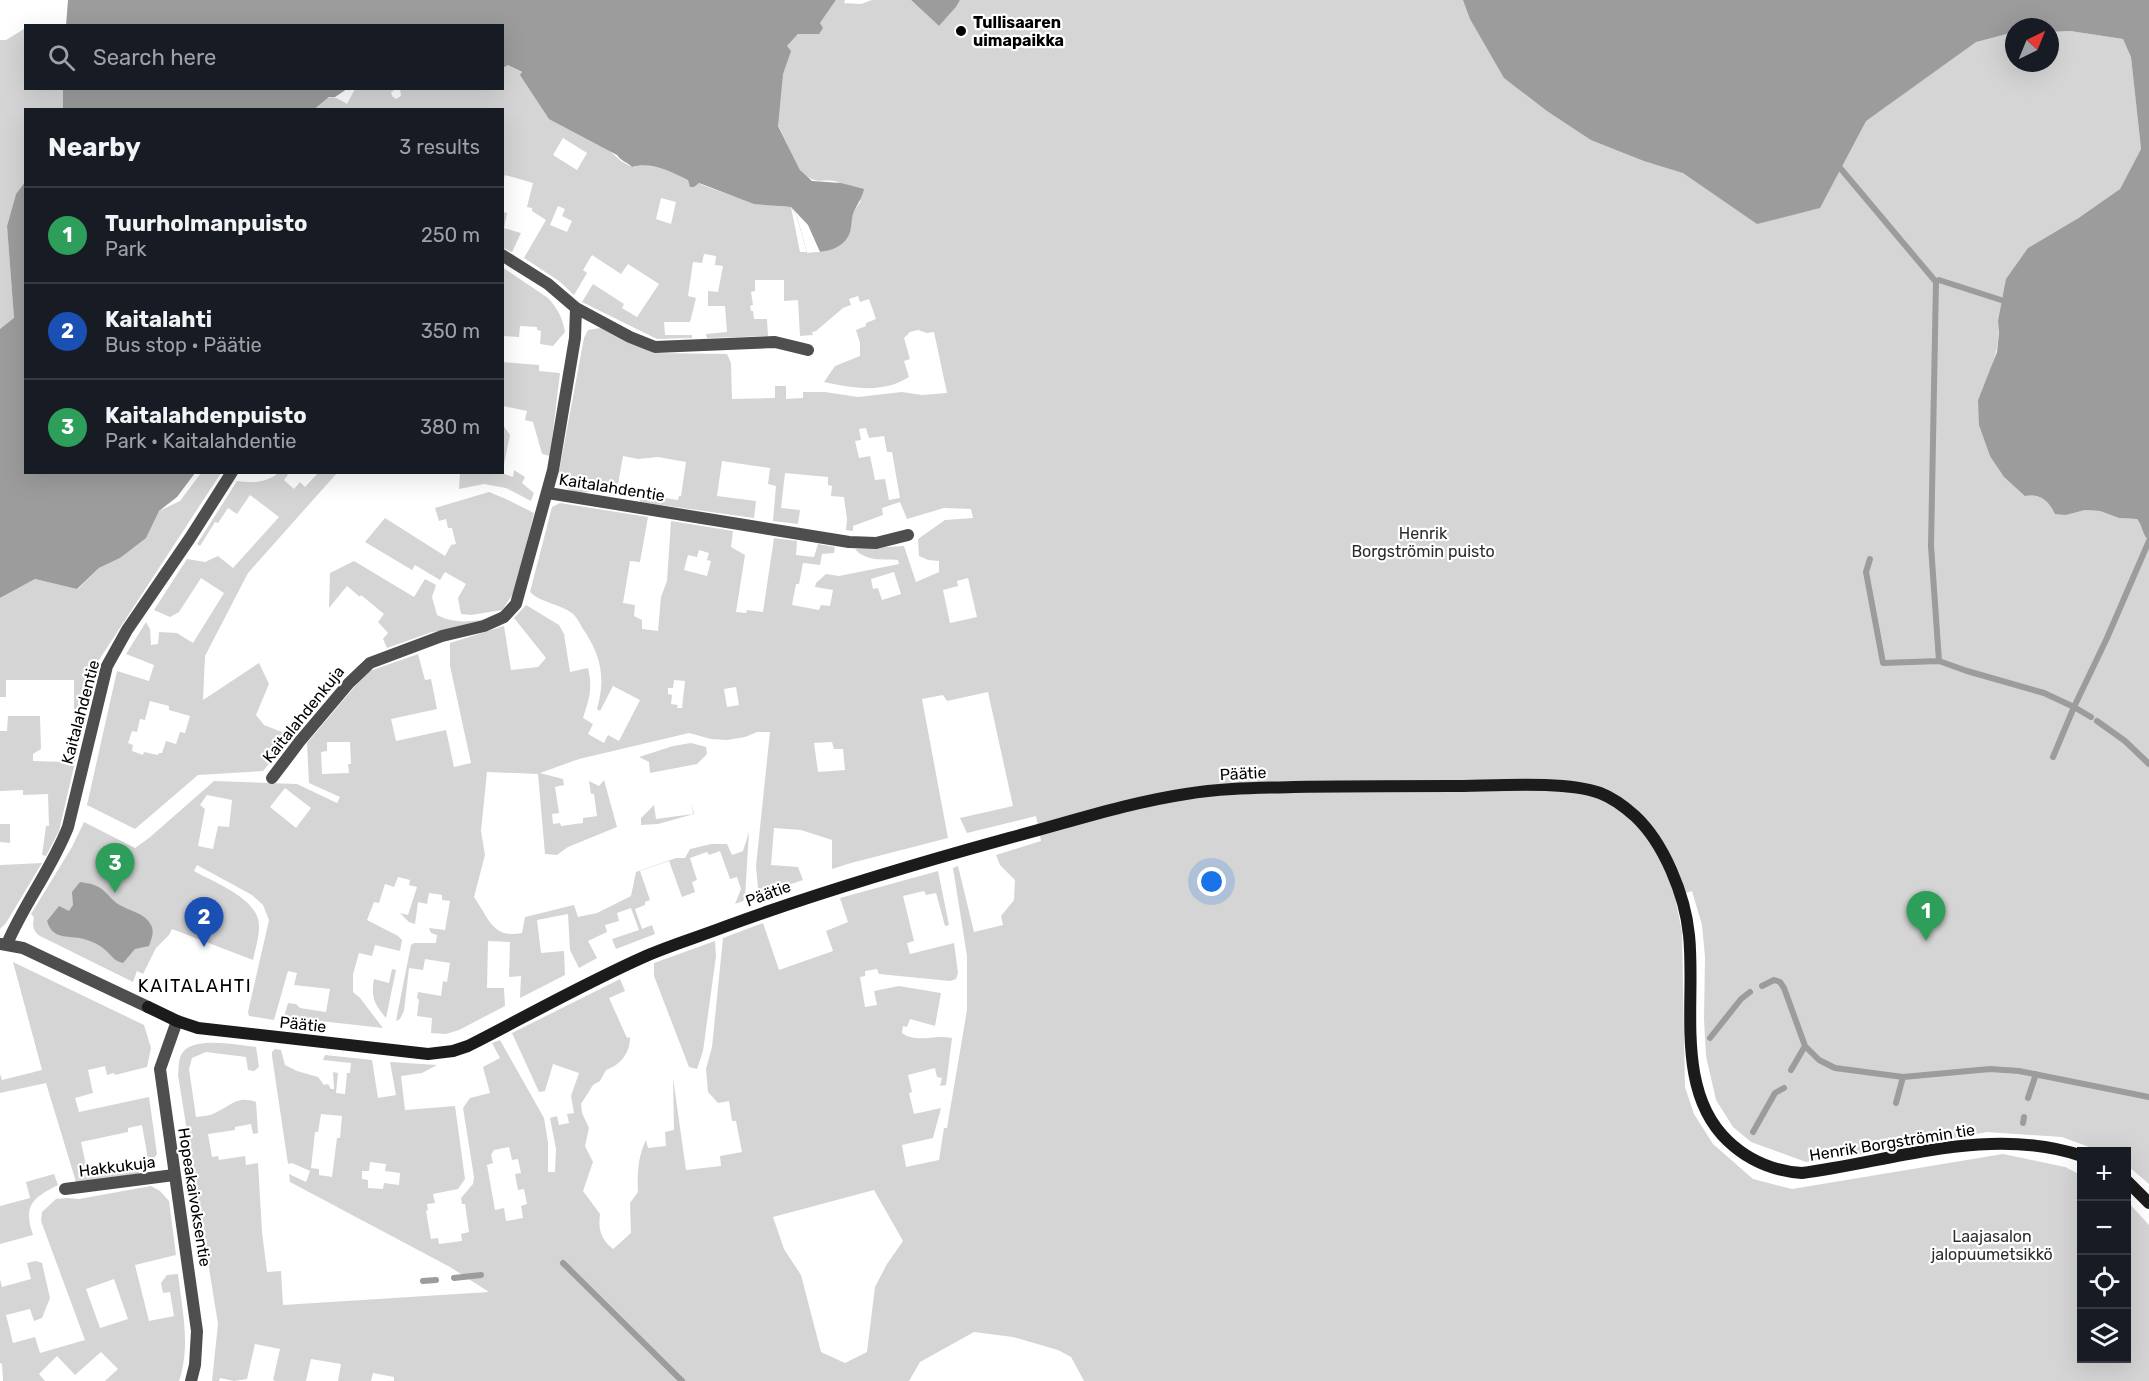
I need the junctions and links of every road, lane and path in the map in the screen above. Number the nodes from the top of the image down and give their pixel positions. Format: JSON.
{"nodes":[{"id":1,"x":504,"y":256,"type":"edge"},
{"id":2,"x":576,"y":308,"type":"junction"},
{"id":3,"x":808,"y":350,"type":"dead end"},
{"id":4,"x":231,"y":474,"type":"edge"},
{"id":5,"x":548,"y":493,"type":"junction"},
{"id":6,"x":908,"y":535,"type":"dead end"},
{"id":7,"x":272,"y":778,"type":"dead end"},
{"id":8,"x":1582,"y":789,"type":"joint"},
{"id":9,"x":4,"y":944,"type":"edge"},
{"id":10,"x":177,"y":1021,"type":"junction"},
{"id":11,"x":2077,"y":1155,"type":"edge"},
{"id":12,"x":174,"y":1175,"type":"junction"},
{"id":13,"x":2131,"y":1184,"type":"edge"},
{"id":14,"x":65,"y":1189,"type":"dead end"},
{"id":15,"x":2149,"y":1203,"type":"edge"},
{"id":16,"x":191,"y":1381,"type":"edge"}],
"edges":[{"from":1,"to":2,"type":"street"},
{"from":2,"to":3,"type":"street"},
{"from":2,"to":5,"type":"street","name":"Kaitalahdentie"},
{"from":4,"to":9,"type":"street","name":"Kaitalahdentie"},
{"from":5,"to":6,"type":"street","name":"Kaitalahdentie"},
{"from":5,"to":7,"type":"street","name":"Kaitalahdenkuja"},
{"from":8,"to":10,"type":"street","name":"Päätie"},
{"from":8,"to":11,"type":"street","name":"Henrik Borgströmin tie"},
{"from":9,"to":10,"type":"street","name":"Päätie"},
{"from":10,"to":12,"type":"street","name":"Hopeakaivoksentie"},
{"from":12,"to":14,"type":"street","name":"Hakkukuja"},
{"from":12,"to":16,"type":"street","name":"Hopeakaivoksentie"},
{"from":13,"to":15,"type":"street"}]}
